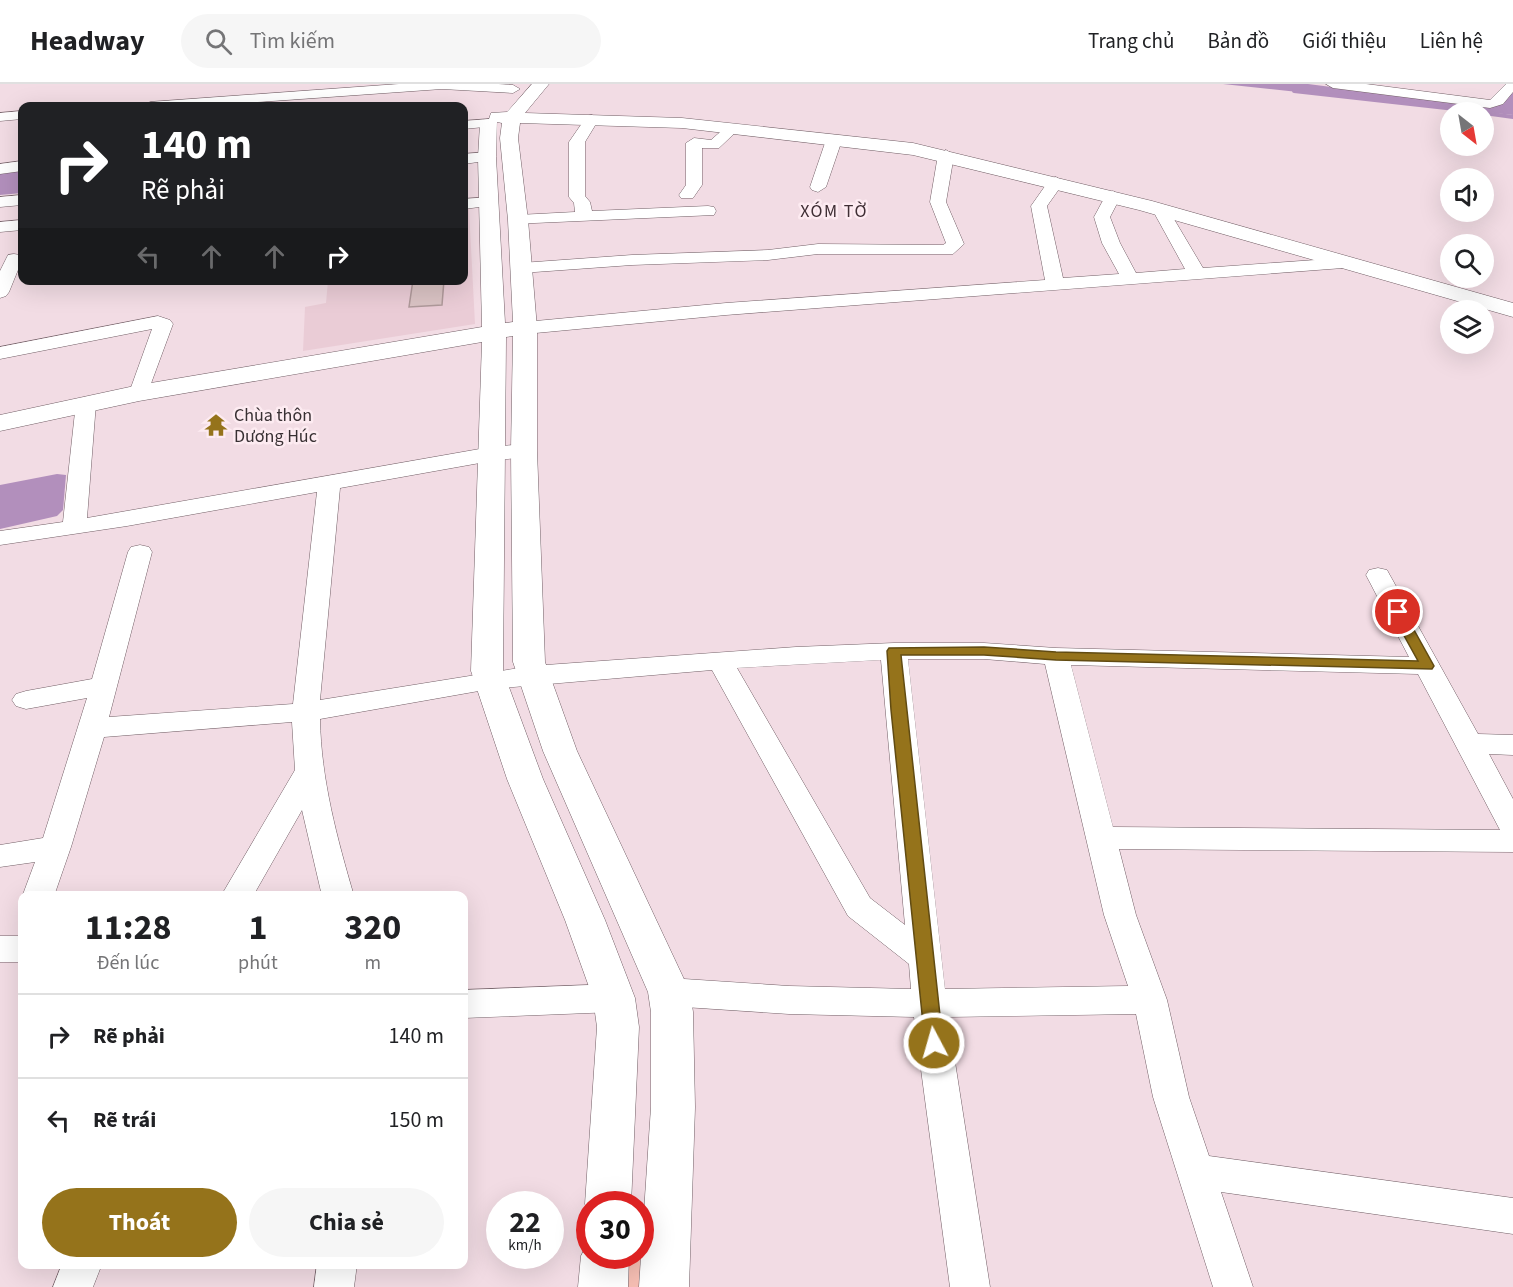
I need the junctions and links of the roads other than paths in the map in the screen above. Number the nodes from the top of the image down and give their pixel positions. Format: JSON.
{"nodes":[{"id":1,"x":417,"y":84,"type":"edge"},
{"id":2,"x":1333,"y":84,"type":"edge"},
{"id":3,"x":1489,"y":84,"type":"edge"},
{"id":4,"x":442,"y":85,"type":"edge"},
{"id":5,"x":206,"y":87,"type":"dead end"},
{"id":6,"x":1511,"y":87,"type":"edge"},
{"id":7,"x":191,"y":102,"type":"edge"},
{"id":8,"x":226,"y":102,"type":"edge"},
{"id":9,"x":504,"y":105,"type":"edge"},
{"id":10,"x":18,"y":116,"type":"edge"},
{"id":11,"x":0,"y":117,"type":"edge"},
{"id":12,"x":592,"y":119,"type":"junction"},
{"id":13,"x":732,"y":129,"type":"junction"},
{"id":14,"x":834,"y":140,"type":"junction"},
{"id":15,"x":946,"y":155,"type":"junction"},
{"id":16,"x":18,"y":156,"type":"edge"},
{"id":17,"x":0,"y":158,"type":"edge"},
{"id":18,"x":475,"y":158,"type":"edge"},
{"id":19,"x":18,"y":167,"type":"edge"},
{"id":20,"x":0,"y":169,"type":"edge"},
{"id":21,"x":1056,"y":182,"type":"junction"},
{"id":22,"x":818,"y":187,"type":"dead end"},
{"id":23,"x":687,"y":195,"type":"dead end"},
{"id":24,"x":1113,"y":196,"type":"junction"},
{"id":25,"x":18,"y":200,"type":"edge"},
{"id":26,"x":0,"y":202,"type":"edge"},
{"id":27,"x":476,"y":203,"type":"edge"},
{"id":28,"x":1160,"y":209,"type":"junction"},
{"id":29,"x":708,"y":211,"type":"dead end"},
{"id":30,"x":584,"y":215,"type":"junction"},
{"id":31,"x":518,"y":220,"type":"junction"},
{"id":32,"x":18,"y":225,"type":"edge"},
{"id":33,"x":0,"y":227,"type":"edge"},
{"id":34,"x":12,"y":260,"type":"edge"},
{"id":35,"x":1343,"y":263,"type":"junction"},
{"id":36,"x":521,"y":268,"type":"junction"},
{"id":37,"x":1197,"y":274,"type":"junction"},
{"id":38,"x":1130,"y":279,"type":"junction"},
{"id":39,"x":1055,"y":284,"type":"junction"},
{"id":40,"x":0,"y":292,"type":"edge"},
{"id":41,"x":1513,"y":310,"type":"edge"},
{"id":42,"x":509,"y":330,"type":"junction"},
{"id":43,"x":0,"y":353,"type":"edge"},
{"id":44,"x":139,"y":393,"type":"junction"},
{"id":45,"x":86,"y":403,"type":"junction"},
{"id":46,"x":0,"y":423,"type":"edge"},
{"id":47,"x":524,"y":451,"type":"junction"},
{"id":48,"x":491,"y":454,"type":"junction"},
{"id":49,"x":329,"y":482,"type":"junction"},
{"id":50,"x":74,"y":527,"type":"junction"},
{"id":51,"x":0,"y":538,"type":"edge"},
{"id":52,"x":140,"y":552,"type":"dead end"},
{"id":53,"x":1378,"y":575,"type":"dead end"},
{"id":54,"x":894,"y":651,"type":"junction"},
{"id":55,"x":1056,"y":656,"type":"junction"},
{"id":56,"x":720,"y":661,"type":"junction"},
{"id":57,"x":1427,"y":666,"type":"junction"},
{"id":58,"x":532,"y":675,"type":"junction"},
{"id":59,"x":490,"y":680,"type":"junction"},
{"id":60,"x":104,"y":686,"type":"junction"},
{"id":61,"x":26,"y":700,"type":"dead end"},
{"id":62,"x":306,"y":712,"type":"junction"},
{"id":63,"x":93,"y":728,"type":"junction"},
{"id":64,"x":1469,"y":744,"type":"junction"},
{"id":65,"x":1513,"y":745,"type":"edge"},
{"id":66,"x":310,"y":770,"type":"junction"},
{"id":67,"x":1513,"y":826,"type":"edge"},
{"id":68,"x":1101,"y":838,"type":"junction"},
{"id":69,"x":1513,"y":841,"type":"edge"},
{"id":70,"x":56,"y":847,"type":"junction"},
{"id":71,"x":0,"y":856,"type":"edge"},
{"id":72,"x":40,"y":891,"type":"edge"},
{"id":73,"x":240,"y":891,"type":"edge"},
{"id":74,"x":337,"y":891,"type":"edge"},
{"id":75,"x":925,"y":958,"type":"junction"},
{"id":76,"x":669,"y":992,"type":"junction"},
{"id":77,"x":615,"y":998,"type":"junction"},
{"id":78,"x":1150,"y":1000,"type":"junction"},
{"id":79,"x":930,"y":1002,"type":"junction"},
{"id":80,"x":468,"y":1004,"type":"edge"},
{"id":81,"x":1195,"y":1171,"type":"junction"},
{"id":82,"x":609,"y":1191,"type":"edge"},
{"id":83,"x":1513,"y":1216,"type":"edge"},
{"id":84,"x":80,"y":1269,"type":"edge"},
{"id":85,"x":336,"y":1269,"type":"edge"},
{"id":86,"x":604,"y":1269,"type":"edge"},
{"id":87,"x":73,"y":1287,"type":"edge"},
{"id":88,"x":334,"y":1287,"type":"edge"},
{"id":89,"x":603,"y":1287,"type":"edge"},
{"id":90,"x":664,"y":1287,"type":"edge"},
{"id":91,"x":970,"y":1287,"type":"edge"},
{"id":92,"x":1233,"y":1287,"type":"edge"}],
"edges":[{"from":1,"to":4,"type":"street"},
{"from":2,"to":6,"type":"street"},
{"from":3,"to":6,"type":"street"},
{"from":4,"to":8,"type":"street"},
{"from":4,"to":9,"type":"street"},
{"from":5,"to":7,"type":"street"},
{"from":9,"to":12,"type":"main road"},
{"from":9,"to":18,"type":"main road"},
{"from":9,"to":31,"type":"main road"},
{"from":10,"to":11,"type":"street"},
{"from":12,"to":13,"type":"main road"},
{"from":12,"to":30,"type":"street"},
{"from":13,"to":14,"type":"main road"},
{"from":13,"to":23,"type":"street"},
{"from":14,"to":15,"type":"main road"},
{"from":14,"to":22,"type":"street"},
{"from":15,"to":21,"type":"main road"},
{"from":15,"to":36,"type":"street"},
{"from":16,"to":17,"type":"street"},
{"from":18,"to":27,"type":"main road"},
{"from":19,"to":20,"type":"street"},
{"from":21,"to":24,"type":"main road"},
{"from":21,"to":39,"type":"street"},
{"from":24,"to":28,"type":"main road"},
{"from":24,"to":38,"type":"street"},
{"from":25,"to":26,"type":"street"},
{"from":27,"to":42,"type":"main road"},
{"from":28,"to":35,"type":"main road"},
{"from":28,"to":37,"type":"street"},
{"from":29,"to":30,"type":"street"},
{"from":30,"to":31,"type":"street"},
{"from":31,"to":36,"type":"main road"},
{"from":32,"to":33,"type":"street"},
{"from":34,"to":40,"type":"street"},
{"from":35,"to":37,"type":"street"},
{"from":35,"to":41,"type":"main road"},
{"from":36,"to":42,"type":"main road"},
{"from":37,"to":38,"type":"street"},
{"from":38,"to":39,"type":"street"},
{"from":39,"to":42,"type":"street"},
{"from":42,"to":44,"type":"main road"},
{"from":42,"to":47,"type":"main road"},
{"from":42,"to":48,"type":"main road"},
{"from":43,"to":44,"type":"street"},
{"from":44,"to":45,"type":"main road"},
{"from":45,"to":46,"type":"main road"},
{"from":45,"to":50,"type":"street"},
{"from":47,"to":48,"type":"street"},
{"from":47,"to":58,"type":"main road"},
{"from":48,"to":49,"type":"street"},
{"from":48,"to":59,"type":"main road"},
{"from":49,"to":50,"type":"street"},
{"from":49,"to":62,"type":"street"},
{"from":50,"to":51,"type":"street"},
{"from":52,"to":60,"type":"street"},
{"from":53,"to":57,"type":"street"},
{"from":54,"to":55,"type":"street"},
{"from":54,"to":56,"type":"street"},
{"from":54,"to":75,"type":"street"},
{"from":55,"to":57,"type":"street"},
{"from":55,"to":68,"type":"street"},
{"from":56,"to":58,"type":"street"},
{"from":56,"to":75,"type":"street"},
{"from":57,"to":64,"type":"street"},
{"from":58,"to":59,"type":"street"},
{"from":58,"to":76,"type":"main road"},
{"from":59,"to":62,"type":"street"},
{"from":59,"to":77,"type":"main road"},
{"from":60,"to":61,"type":"street"},
{"from":60,"to":63,"type":"street"},
{"from":62,"to":63,"type":"street"},
{"from":62,"to":66,"type":"street"},
{"from":63,"to":70,"type":"street"},
{"from":64,"to":65,"type":"street"},
{"from":64,"to":67,"type":"street"},
{"from":66,"to":73,"type":"street"},
{"from":66,"to":74,"type":"street"},
{"from":68,"to":69,"type":"street"},
{"from":68,"to":78,"type":"street"},
{"from":70,"to":71,"type":"street"},
{"from":70,"to":72,"type":"street"},
{"from":75,"to":79,"type":"street"},
{"from":76,"to":77,"type":"main road"},
{"from":76,"to":79,"type":"street"},
{"from":76,"to":90,"type":"main road"},
{"from":77,"to":80,"type":"street"},
{"from":77,"to":82,"type":"main road"},
{"from":78,"to":79,"type":"street"},
{"from":78,"to":81,"type":"street"},
{"from":79,"to":91,"type":"street"},
{"from":81,"to":83,"type":"street"},
{"from":81,"to":92,"type":"street"},
{"from":84,"to":87,"type":"street"},
{"from":85,"to":88,"type":"street"},
{"from":86,"to":89,"type":"main road"}]}
